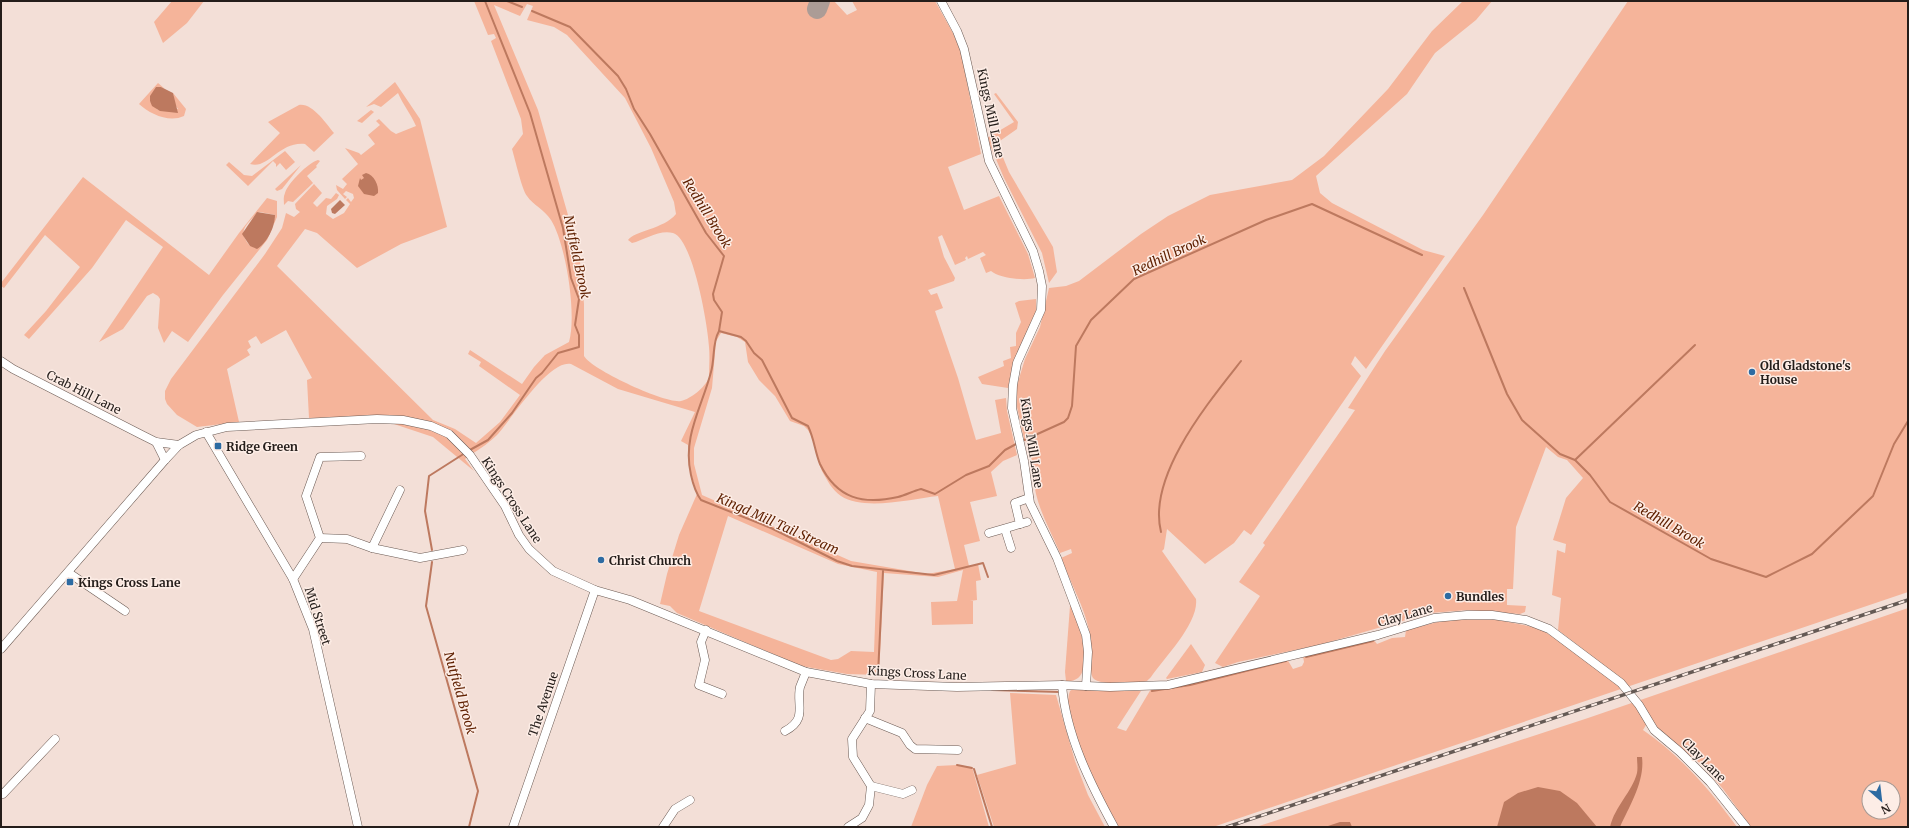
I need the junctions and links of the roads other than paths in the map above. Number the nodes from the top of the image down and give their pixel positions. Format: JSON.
{"nodes":[{"id":1,"x":941,"y":1,"type":"edge"},
{"id":2,"x":1,"y":361,"type":"edge"},
{"id":3,"x":206,"y":432,"type":"junction"},
{"id":4,"x":156,"y":442,"type":"junction"},
{"id":5,"x":179,"y":446,"type":"junction"},
{"id":6,"x":361,"y":456,"type":"dead end"},
{"id":7,"x":165,"y":460,"type":"junction"},
{"id":8,"x":400,"y":490,"type":"dead end"},
{"id":9,"x":1028,"y":498,"type":"junction"},
{"id":10,"x":1005,"y":529,"type":"junction"},
{"id":11,"x":989,"y":533,"type":"dead end"},
{"id":12,"x":320,"y":538,"type":"junction"},
{"id":13,"x":372,"y":548,"type":"junction"},
{"id":14,"x":1011,"y":548,"type":"dead end"},
{"id":15,"x":463,"y":550,"type":"dead end"},
{"id":16,"x":69,"y":573,"type":"junction"},
{"id":17,"x":293,"y":579,"type":"junction"},
{"id":18,"x":595,"y":590,"type":"junction"},
{"id":19,"x":125,"y":611,"type":"dead end"},
{"id":20,"x":706,"y":630,"type":"junction"},
{"id":21,"x":1,"y":649,"type":"edge"},
{"id":22,"x":806,"y":672,"type":"junction"},
{"id":23,"x":870,"y":684,"type":"junction"},
{"id":24,"x":1062,"y":685,"type":"junction"},
{"id":25,"x":1086,"y":686,"type":"junction"},
{"id":26,"x":722,"y":694,"type":"dead end"},
{"id":27,"x":865,"y":718,"type":"junction"},
{"id":28,"x":786,"y":731,"type":"dead end"},
{"id":29,"x":55,"y":739,"type":"dead end"},
{"id":30,"x":958,"y":750,"type":"dead end"},
{"id":31,"x":871,"y":786,"type":"junction"},
{"id":32,"x":912,"y":790,"type":"dead end"},
{"id":33,"x":1,"y":793,"type":"edge"},
{"id":34,"x":690,"y":800,"type":"dead end"},
{"id":35,"x":358,"y":827,"type":"edge"},
{"id":36,"x":513,"y":827,"type":"edge"},
{"id":37,"x":663,"y":827,"type":"edge"},
{"id":38,"x":848,"y":827,"type":"edge"},
{"id":39,"x":1114,"y":827,"type":"edge"},
{"id":40,"x":1746,"y":827,"type":"edge"}],
"edges":[{"from":1,"to":9,"type":"street","name":"Kings Mill Lane"},
{"from":2,"to":4,"type":"street","name":"Crab Hill Lane"},
{"from":3,"to":5,"type":"street","name":"Kings Cross Lane"},
{"from":3,"to":17,"type":"street","name":"Mid Street"},
{"from":3,"to":18,"type":"street","name":"Kings Cross Lane"},
{"from":4,"to":5,"type":"street","name":"Crab Hill Lane"},
{"from":4,"to":7,"type":"street"},
{"from":5,"to":7,"type":"street","name":"Kings Cross Lane"},
{"from":6,"to":12,"type":"street"},
{"from":7,"to":16,"type":"street","name":"Kings Cross Lane"},
{"from":8,"to":13,"type":"street"},
{"from":9,"to":10,"type":"street"},
{"from":9,"to":25,"type":"street","name":"Kings Mill Lane"},
{"from":10,"to":11,"type":"street"},
{"from":10,"to":14,"type":"street"},
{"from":12,"to":13,"type":"street"},
{"from":12,"to":17,"type":"street"},
{"from":13,"to":15,"type":"street"},
{"from":16,"to":19,"type":"street"},
{"from":16,"to":21,"type":"street","name":"Kings Cross Lane"},
{"from":17,"to":35,"type":"street","name":"Mid Street"},
{"from":18,"to":20,"type":"street","name":"Kings Cross Lane"},
{"from":18,"to":36,"type":"street","name":"The Avenue"},
{"from":20,"to":22,"type":"street","name":"Kings Cross Lane"},
{"from":20,"to":26,"type":"street"},
{"from":22,"to":23,"type":"street","name":"Kings Cross Lane"},
{"from":22,"to":28,"type":"street"},
{"from":23,"to":24,"type":"street","name":"Kings Cross Lane"},
{"from":23,"to":27,"type":"street"},
{"from":24,"to":25,"type":"street","name":"Kings Cross Lane"},
{"from":24,"to":39,"type":"street"},
{"from":25,"to":40,"type":"street","name":"Clay Lane"},
{"from":27,"to":30,"type":"street"},
{"from":27,"to":31,"type":"street"},
{"from":29,"to":33,"type":"street"},
{"from":31,"to":32,"type":"street"},
{"from":31,"to":38,"type":"street"},
{"from":34,"to":37,"type":"street"}]}
